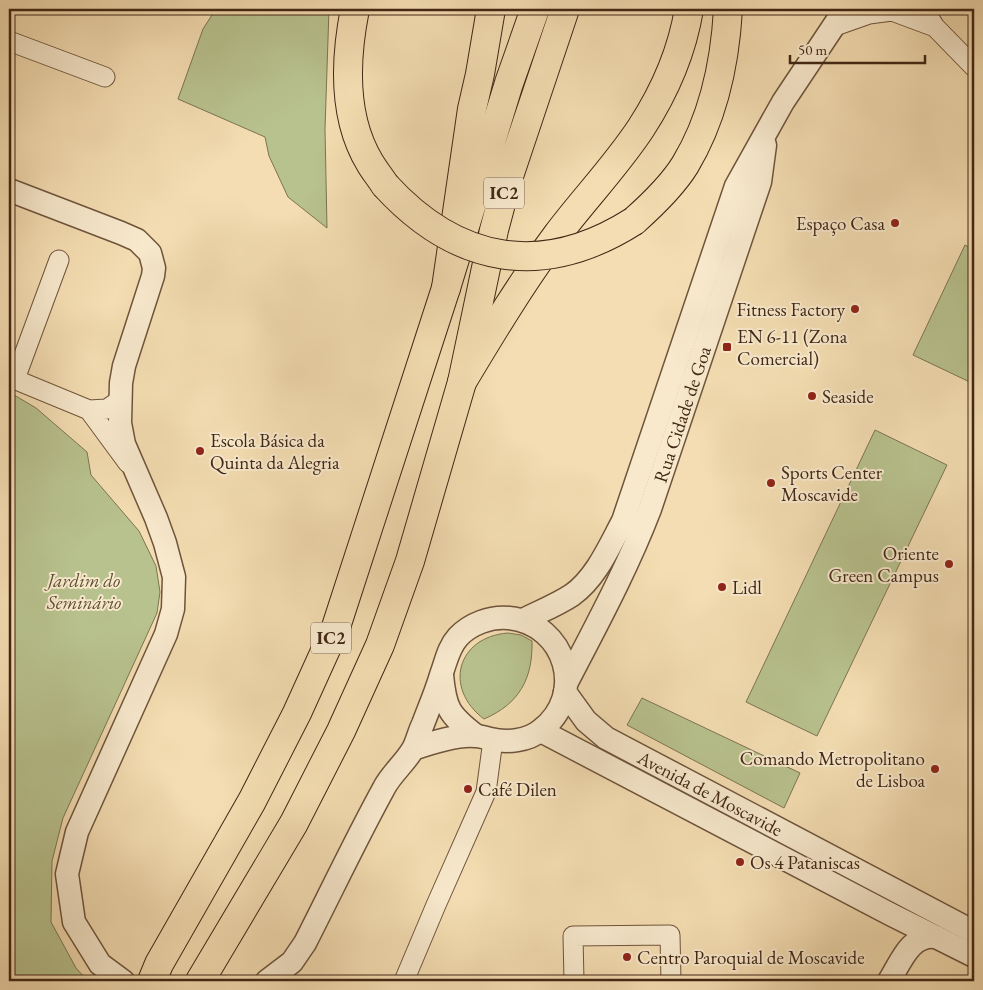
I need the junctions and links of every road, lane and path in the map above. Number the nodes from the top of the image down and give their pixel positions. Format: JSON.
{"nodes":[{"id":1,"x":355,"y":9,"type":"edge"},
{"id":2,"x":491,"y":9,"type":"edge"},
{"id":3,"x":535,"y":9,"type":"edge"},
{"id":4,"x":565,"y":9,"type":"edge"},
{"id":5,"x":689,"y":9,"type":"edge"},
{"id":6,"x":728,"y":9,"type":"edge"},
{"id":7,"x":845,"y":9,"type":"edge"},
{"id":8,"x":924,"y":9,"type":"edge"},
{"id":9,"x":891,"y":10,"type":"edge"},
{"id":10,"x":832,"y":27,"type":"junction"},
{"id":11,"x":935,"y":27,"type":"junction"},
{"id":12,"x":9,"y":41,"type":"edge"},
{"id":13,"x":974,"y":67,"type":"edge"},
{"id":14,"x":105,"y":77,"type":"dead end"},
{"id":15,"x":766,"y":134,"type":"junction"},
{"id":16,"x":9,"y":190,"type":"edge"},
{"id":17,"x":59,"y":260,"type":"dead end"},
{"id":18,"x":446,"y":288,"type":"junction"},
{"id":19,"x":12,"y":378,"type":"edge"},
{"id":20,"x":462,"y":382,"type":"junction"},
{"id":21,"x":120,"y":400,"type":"junction"},
{"id":22,"x":89,"y":410,"type":"junction"},
{"id":23,"x":133,"y":469,"type":"junction"},
{"id":24,"x":523,"y":620,"type":"junction"},
{"id":25,"x":442,"y":674,"type":"junction"},
{"id":26,"x":566,"y":687,"type":"junction"},
{"id":27,"x":541,"y":731,"type":"junction"},
{"id":28,"x":484,"y":738,"type":"junction"},
{"id":29,"x":413,"y":748,"type":"junction"},
{"id":30,"x":974,"y":932,"type":"edge"},
{"id":31,"x":936,"y":937,"type":"junction"},
{"id":32,"x":974,"y":956,"type":"edge"},
{"id":33,"x":152,"y":975,"type":"edge"},
{"id":34,"x":123,"y":981,"type":"edge"},
{"id":35,"x":200,"y":981,"type":"edge"},
{"id":36,"x":267,"y":981,"type":"edge"},
{"id":37,"x":404,"y":981,"type":"edge"},
{"id":38,"x":574,"y":981,"type":"edge"},
{"id":39,"x":671,"y":981,"type":"edge"},
{"id":40,"x":889,"y":981,"type":"edge"}],
"edges":[{"from":1,"to":6,"type":"highway","bridge":true},
{"from":2,"to":18,"type":"highway"},
{"from":3,"to":18,"type":"highway","number":"IC2"},
{"from":4,"to":20,"type":"highway","number":"IC2"},
{"from":5,"to":20,"type":"highway"},
{"from":7,"to":10,"type":"street","name":"Rua Cidade de Goa"},
{"from":8,"to":11,"type":"street"},
{"from":9,"to":10,"type":"street"},
{"from":9,"to":11,"type":"street"},
{"from":10,"to":15,"type":"street","name":"Rua Cidade de Goa"},
{"from":11,"to":13,"type":"street"},
{"from":12,"to":14,"type":"street"},
{"from":15,"to":24,"type":"street","name":"Rua Cidade de Goa"},
{"from":15,"to":26,"type":"street","name":"Rua Cidade de Goa"},
{"from":16,"to":21,"type":"street"},
{"from":17,"to":19,"type":"street"},
{"from":18,"to":33,"type":"highway","number":"IC2"},
{"from":19,"to":22,"type":"street"},
{"from":20,"to":35,"type":"highway","number":"IC2"},
{"from":21,"to":22,"type":"street"},
{"from":21,"to":23,"type":"street"},
{"from":22,"to":23,"type":"street"},
{"from":23,"to":34,"type":"street"},
{"from":24,"to":25,"type":"street"},
{"from":24,"to":26,"type":"street"},
{"from":25,"to":28,"type":"street"},
{"from":25,"to":29,"type":"street"},
{"from":26,"to":27,"type":"street"},
{"from":26,"to":30,"type":"street","name":"Avenida de Moscavide"},
{"from":27,"to":28,"type":"street"},
{"from":27,"to":31,"type":"street","name":"Avenida de Moscavide"},
{"from":28,"to":29,"type":"street"},
{"from":28,"to":37,"type":"street"},
{"from":29,"to":36,"type":"street"},
{"from":31,"to":32,"type":"street","name":"Avenida de Moscavide"},
{"from":31,"to":40,"type":"street"},
{"from":38,"to":39,"type":"street"}]}
